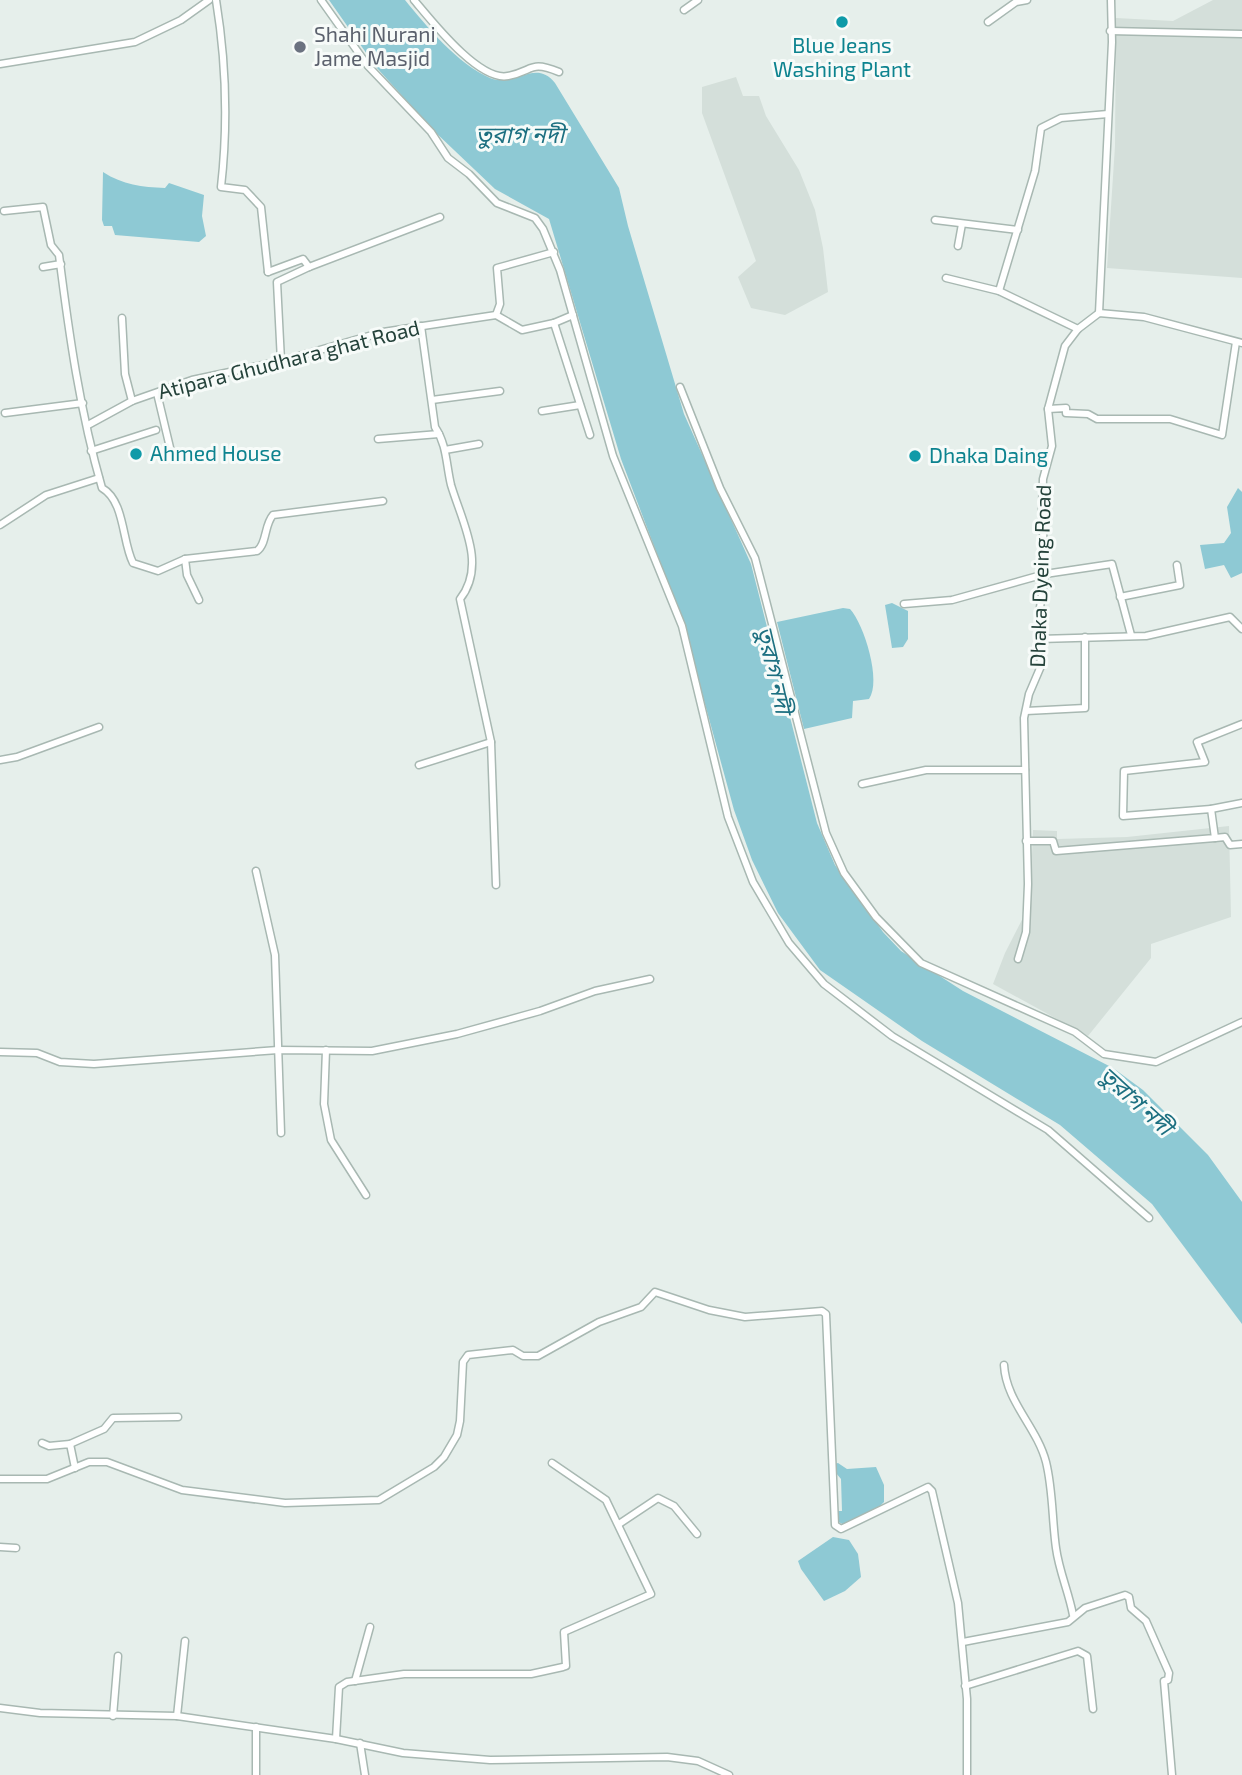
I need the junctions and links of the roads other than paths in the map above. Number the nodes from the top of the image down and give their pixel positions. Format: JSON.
{"nodes":[{"id":1,"x":209,"y":0,"type":"edge"},
{"id":2,"x":216,"y":0,"type":"edge"},
{"id":3,"x":321,"y":0,"type":"edge"},
{"id":4,"x":414,"y":0,"type":"edge"},
{"id":5,"x":698,"y":0,"type":"edge"},
{"id":6,"x":1027,"y":0,"type":"edge"},
{"id":7,"x":1111,"y":0,"type":"edge"},
{"id":8,"x":684,"y":10,"type":"dead end"},
{"id":9,"x":988,"y":22,"type":"dead end"},
{"id":10,"x":1110,"y":31,"type":"junction"},
{"id":11,"x":1242,"y":34,"type":"edge"},
{"id":12,"x":0,"y":64,"type":"edge"},
{"id":13,"x":559,"y":72,"type":"dead end"},
{"id":14,"x":1108,"y":114,"type":"junction"},
{"id":15,"x":4,"y":211,"type":"dead end"},
{"id":16,"x":440,"y":217,"type":"dead end"},
{"id":17,"x":935,"y":220,"type":"dead end"},
{"id":18,"x":962,"y":224,"type":"junction"},
{"id":19,"x":1018,"y":230,"type":"junction"},
{"id":20,"x":958,"y":246,"type":"dead end"},
{"id":21,"x":554,"y":252,"type":"junction"},
{"id":22,"x":61,"y":264,"type":"junction"},
{"id":23,"x":43,"y":267,"type":"dead end"},
{"id":24,"x":309,"y":267,"type":"junction"},
{"id":25,"x":268,"y":272,"type":"junction"},
{"id":26,"x":946,"y":278,"type":"dead end"},
{"id":27,"x":277,"y":282,"type":"junction"},
{"id":28,"x":999,"y":291,"type":"junction"},
{"id":29,"x":1099,"y":313,"type":"junction"},
{"id":30,"x":496,"y":315,"type":"junction"},
{"id":31,"x":573,"y":315,"type":"junction"},
{"id":32,"x":122,"y":318,"type":"dead end"},
{"id":33,"x":554,"y":323,"type":"junction"},
{"id":34,"x":421,"y":326,"type":"junction"},
{"id":35,"x":1078,"y":329,"type":"junction"},
{"id":36,"x":1239,"y":343,"type":"edge"},
{"id":37,"x":281,"y":361,"type":"junction"},
{"id":38,"x":680,"y":387,"type":"dead end"},
{"id":39,"x":500,"y":391,"type":"dead end"},
{"id":40,"x":157,"y":393,"type":"junction"},
{"id":41,"x":432,"y":400,"type":"junction"},
{"id":42,"x":132,"y":401,"type":"junction"},
{"id":43,"x":83,"y":403,"type":"junction"},
{"id":44,"x":580,"y":405,"type":"junction"},
{"id":45,"x":1048,"y":409,"type":"junction"},
{"id":46,"x":542,"y":411,"type":"dead end"},
{"id":47,"x":5,"y":413,"type":"dead end"},
{"id":48,"x":88,"y":425,"type":"junction"},
{"id":49,"x":156,"y":430,"type":"dead end"},
{"id":50,"x":439,"y":434,"type":"junction"},
{"id":51,"x":590,"y":435,"type":"dead end"},
{"id":52,"x":378,"y":439,"type":"dead end"},
{"id":53,"x":479,"y":444,"type":"dead end"},
{"id":54,"x":445,"y":450,"type":"junction"},
{"id":55,"x":91,"y":452,"type":"junction"},
{"id":56,"x":172,"y":456,"type":"dead end"},
{"id":57,"x":99,"y":478,"type":"junction"},
{"id":58,"x":383,"y":501,"type":"dead end"},
{"id":59,"x":0,"y":525,"type":"edge"},
{"id":60,"x":185,"y":559,"type":"junction"},
{"id":61,"x":1177,"y":565,"type":"dead end"},
{"id":62,"x":1045,"y":574,"type":"junction"},
{"id":63,"x":1119,"y":597,"type":"junction"},
{"id":64,"x":199,"y":600,"type":"dead end"},
{"id":65,"x":904,"y":604,"type":"dead end"},
{"id":66,"x":1242,"y":629,"type":"edge"},
{"id":67,"x":1131,"y":635,"type":"junction"},
{"id":68,"x":1085,"y":637,"type":"junction"},
{"id":69,"x":1039,"y":639,"type":"junction"},
{"id":70,"x":1026,"y":710,"type":"junction"},
{"id":71,"x":1242,"y":724,"type":"edge"},
{"id":72,"x":99,"y":727,"type":"dead end"},
{"id":73,"x":491,"y":742,"type":"junction"},
{"id":74,"x":0,"y":760,"type":"edge"},
{"id":75,"x":419,"y":765,"type":"dead end"},
{"id":76,"x":1025,"y":770,"type":"junction"},
{"id":77,"x":862,"y":784,"type":"dead end"},
{"id":78,"x":1242,"y":803,"type":"edge"},
{"id":79,"x":1211,"y":809,"type":"junction"},
{"id":80,"x":1215,"y":838,"type":"junction"},
{"id":81,"x":1026,"y":841,"type":"junction"},
{"id":82,"x":1242,"y":844,"type":"edge"},
{"id":83,"x":256,"y":871,"type":"dead end"},
{"id":84,"x":496,"y":885,"type":"dead end"},
{"id":85,"x":1018,"y":959,"type":"dead end"},
{"id":86,"x":650,"y":979,"type":"dead end"},
{"id":87,"x":1242,"y":1022,"type":"edge"},
{"id":88,"x":278,"y":1050,"type":"junction"},
{"id":89,"x":326,"y":1050,"type":"junction"},
{"id":90,"x":0,"y":1052,"type":"edge"},
{"id":91,"x":281,"y":1133,"type":"dead end"},
{"id":92,"x":366,"y":1195,"type":"dead end"},
{"id":93,"x":1149,"y":1218,"type":"dead end"},
{"id":94,"x":1004,"y":1365,"type":"dead end"},
{"id":95,"x":178,"y":1417,"type":"dead end"},
{"id":96,"x":42,"y":1443,"type":"dead end"},
{"id":97,"x":69,"y":1444,"type":"junction"},
{"id":98,"x":552,"y":1464,"type":"dead end"},
{"id":99,"x":75,"y":1468,"type":"junction"},
{"id":100,"x":0,"y":1479,"type":"edge"},
{"id":101,"x":619,"y":1524,"type":"junction"},
{"id":102,"x":697,"y":1534,"type":"dead end"},
{"id":103,"x":0,"y":1546,"type":"edge"},
{"id":104,"x":16,"y":1548,"type":"dead end"},
{"id":105,"x":1073,"y":1615,"type":"junction"},
{"id":106,"x":370,"y":1627,"type":"dead end"},
{"id":107,"x":185,"y":1641,"type":"dead end"},
{"id":108,"x":963,"y":1642,"type":"junction"},
{"id":109,"x":118,"y":1656,"type":"dead end"},
{"id":110,"x":355,"y":1681,"type":"junction"},
{"id":111,"x":965,"y":1686,"type":"junction"},
{"id":112,"x":0,"y":1708,"type":"edge"},
{"id":113,"x":1093,"y":1709,"type":"dead end"},
{"id":114,"x":113,"y":1716,"type":"junction"},
{"id":115,"x":177,"y":1716,"type":"junction"},
{"id":116,"x":256,"y":1727,"type":"junction"},
{"id":117,"x":336,"y":1739,"type":"junction"},
{"id":118,"x":360,"y":1743,"type":"junction"},
{"id":119,"x":256,"y":1775,"type":"edge"},
{"id":120,"x":365,"y":1775,"type":"edge"},
{"id":121,"x":729,"y":1775,"type":"edge"},
{"id":122,"x":967,"y":1775,"type":"edge"},
{"id":123,"x":1171,"y":1775,"type":"edge"}],
"edges":[{"from":1,"to":12,"type":"street"},
{"from":2,"to":25,"type":"street"},
{"from":3,"to":21,"type":"street"},
{"from":4,"to":13,"type":"street"},
{"from":5,"to":8,"type":"street"},
{"from":6,"to":9,"type":"street"},
{"from":7,"to":10,"type":"street"},
{"from":10,"to":11,"type":"street"},
{"from":10,"to":14,"type":"street"},
{"from":14,"to":19,"type":"street"},
{"from":14,"to":29,"type":"street"},
{"from":15,"to":22,"type":"street"},
{"from":16,"to":24,"type":"street"},
{"from":17,"to":18,"type":"street"},
{"from":18,"to":19,"type":"street"},
{"from":18,"to":20,"type":"street"},
{"from":19,"to":28,"type":"street"},
{"from":21,"to":30,"type":"street"},
{"from":21,"to":31,"type":"street"},
{"from":22,"to":23,"type":"street"},
{"from":22,"to":43,"type":"street"},
{"from":24,"to":25,"type":"street"},
{"from":24,"to":27,"type":"street"},
{"from":25,"to":27,"type":"street"},
{"from":26,"to":28,"type":"street"},
{"from":27,"to":37,"type":"street"},
{"from":28,"to":35,"type":"street"},
{"from":29,"to":35,"type":"street","name":"Dhaka Dyeing Road"},
{"from":29,"to":36,"type":"street"},
{"from":30,"to":33,"type":"street"},
{"from":30,"to":34,"type":"street","name":"Atipara Ghudhara ghat Road"},
{"from":31,"to":33,"type":"street"},
{"from":31,"to":93,"type":"street"},
{"from":32,"to":42,"type":"street"},
{"from":33,"to":44,"type":"street"},
{"from":34,"to":37,"type":"street","name":"Atipara Ghudhara ghat Road"},
{"from":34,"to":41,"type":"street"},
{"from":35,"to":45,"type":"street","name":"Dhaka Dyeing Road"},
{"from":36,"to":45,"type":"street"},
{"from":37,"to":40,"type":"street","name":"Atipara Ghudhara ghat Road"},
{"from":38,"to":87,"type":"street"},
{"from":39,"to":41,"type":"street"},
{"from":40,"to":42,"type":"street","name":"Atipara Ghudhara ghat Road"},
{"from":40,"to":56,"type":"street"},
{"from":41,"to":50,"type":"street"},
{"from":42,"to":48,"type":"street","name":"Atipara Ghudhara ghat Road"},
{"from":43,"to":47,"type":"street"},
{"from":43,"to":48,"type":"street"},
{"from":44,"to":46,"type":"street"},
{"from":44,"to":51,"type":"street"},
{"from":45,"to":62,"type":"street","name":"Dhaka Dyeing Road"},
{"from":48,"to":55,"type":"street"},
{"from":49,"to":55,"type":"street"},
{"from":50,"to":52,"type":"street"},
{"from":50,"to":54,"type":"street"},
{"from":53,"to":54,"type":"street"},
{"from":54,"to":73,"type":"street"},
{"from":55,"to":57,"type":"street"},
{"from":57,"to":59,"type":"street"},
{"from":57,"to":60,"type":"street"},
{"from":58,"to":60,"type":"street"},
{"from":60,"to":64,"type":"street"},
{"from":61,"to":63,"type":"street"},
{"from":62,"to":63,"type":"street"},
{"from":62,"to":65,"type":"street"},
{"from":62,"to":69,"type":"street","name":"Dhaka Dyeing Road"},
{"from":63,"to":67,"type":"street"},
{"from":66,"to":67,"type":"street"},
{"from":67,"to":68,"type":"street"},
{"from":68,"to":69,"type":"street"},
{"from":68,"to":70,"type":"street"},
{"from":69,"to":70,"type":"street","name":"Dhaka Dyeing Road"},
{"from":70,"to":76,"type":"street","name":"Dhaka Dyeing Road"},
{"from":71,"to":79,"type":"street"},
{"from":72,"to":74,"type":"street"},
{"from":73,"to":75,"type":"street"},
{"from":73,"to":84,"type":"street"},
{"from":76,"to":77,"type":"street"},
{"from":76,"to":81,"type":"street","name":"Dhaka Dyeing Road"},
{"from":78,"to":79,"type":"street"},
{"from":79,"to":80,"type":"street"},
{"from":80,"to":81,"type":"street"},
{"from":80,"to":82,"type":"street"},
{"from":81,"to":85,"type":"street","name":"Dhaka Dyeing Road"},
{"from":83,"to":88,"type":"street"},
{"from":86,"to":89,"type":"street"},
{"from":88,"to":89,"type":"street"},
{"from":88,"to":90,"type":"street"},
{"from":88,"to":91,"type":"street"},
{"from":89,"to":92,"type":"street"},
{"from":94,"to":105,"type":"street"},
{"from":95,"to":97,"type":"street"},
{"from":96,"to":97,"type":"street"},
{"from":97,"to":99,"type":"street"},
{"from":98,"to":101,"type":"street"},
{"from":99,"to":100,"type":"street"},
{"from":99,"to":108,"type":"street"},
{"from":101,"to":102,"type":"street"},
{"from":101,"to":110,"type":"street"},
{"from":103,"to":104,"type":"street"},
{"from":105,"to":108,"type":"street"},
{"from":105,"to":123,"type":"street"},
{"from":106,"to":110,"type":"street"},
{"from":107,"to":115,"type":"street"},
{"from":108,"to":111,"type":"street"},
{"from":109,"to":114,"type":"street"},
{"from":110,"to":117,"type":"street"},
{"from":111,"to":113,"type":"street"},
{"from":111,"to":122,"type":"street"},
{"from":112,"to":114,"type":"street"},
{"from":114,"to":115,"type":"street"},
{"from":115,"to":116,"type":"street"},
{"from":116,"to":117,"type":"street"},
{"from":116,"to":119,"type":"street"},
{"from":117,"to":118,"type":"street"},
{"from":118,"to":120,"type":"street"},
{"from":118,"to":121,"type":"street"}]}
